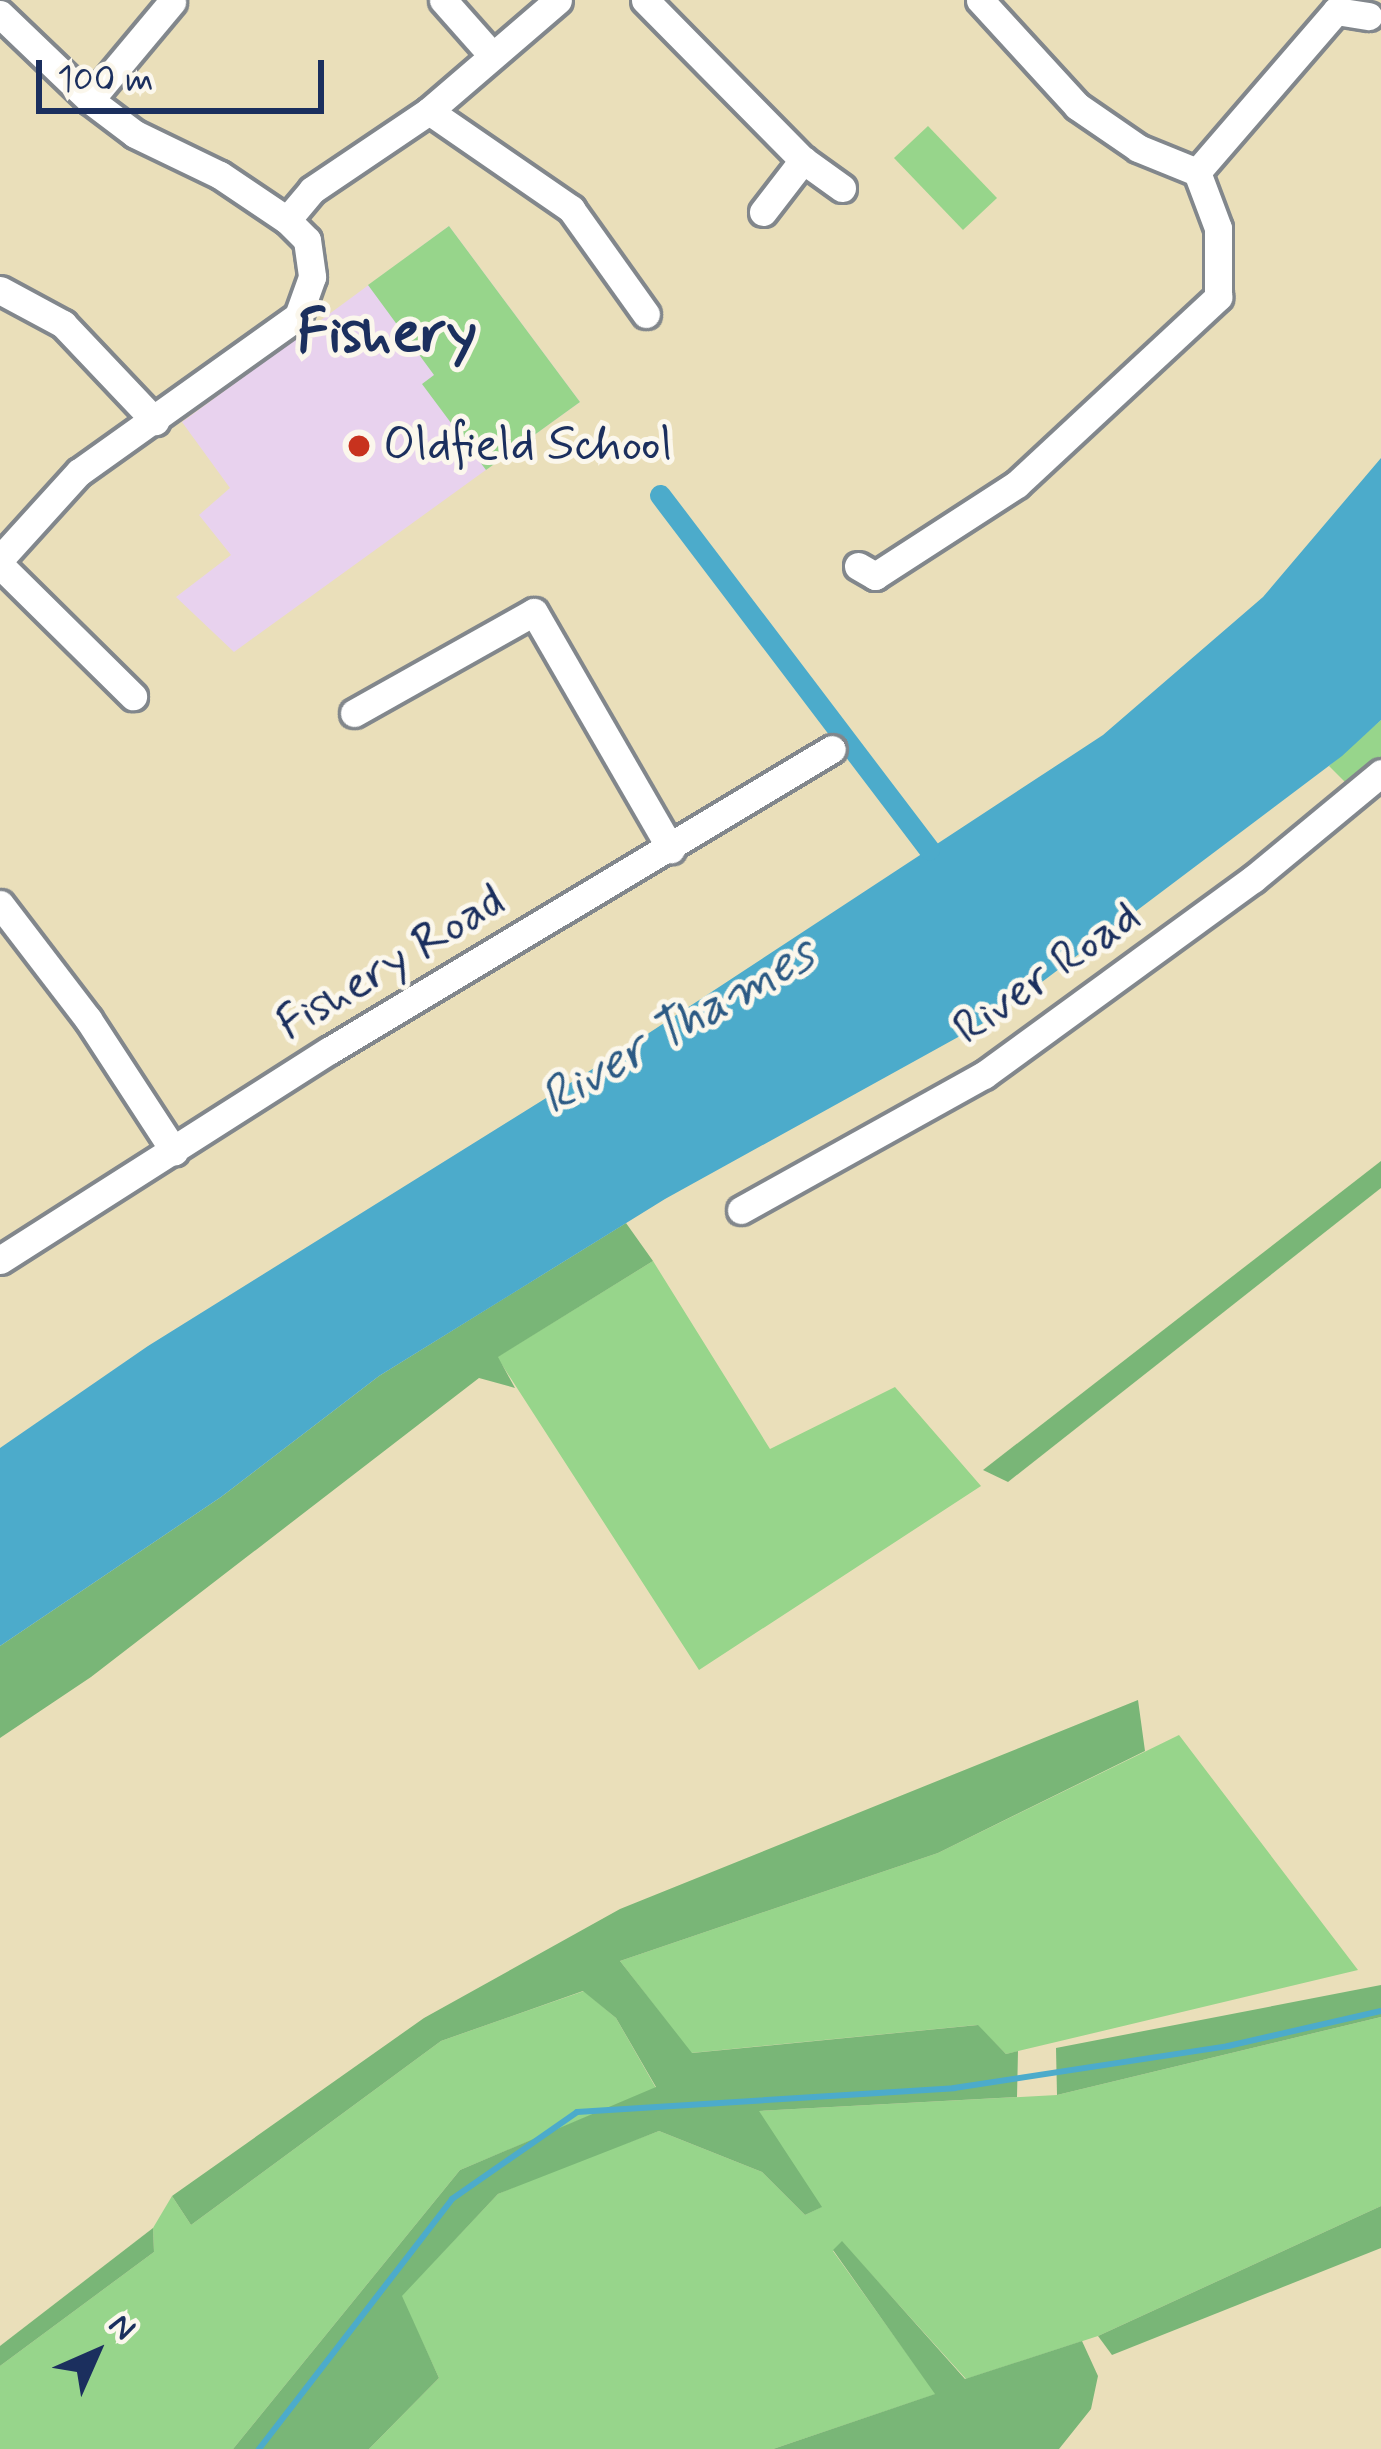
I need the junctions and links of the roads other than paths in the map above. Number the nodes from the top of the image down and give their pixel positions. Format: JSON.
{"nodes":[{"id":1,"x":443,"y":0,"type":"edge"},
{"id":2,"x":558,"y":0,"type":"edge"},
{"id":3,"x":645,"y":0,"type":"edge"},
{"id":4,"x":980,"y":0,"type":"edge"},
{"id":5,"x":172,"y":2,"type":"edge"},
{"id":6,"x":0,"y":14,"type":"edge"},
{"id":7,"x":1369,"y":16,"type":"dead end"},
{"id":8,"x":491,"y":55,"type":"junction"},
{"id":9,"x":90,"y":100,"type":"junction"},
{"id":10,"x":429,"y":111,"type":"junction"},
{"id":11,"x":803,"y":160,"type":"junction"},
{"id":12,"x":1197,"y":172,"type":"junction"},
{"id":13,"x":842,"y":188,"type":"dead end"},
{"id":14,"x":763,"y":212,"type":"dead end"},
{"id":15,"x":286,"y":220,"type":"junction"},
{"id":16,"x":0,"y":290,"type":"edge"},
{"id":17,"x":646,"y":314,"type":"dead end"},
{"id":18,"x":154,"y":421,"type":"junction"},
{"id":19,"x":0,"y":562,"type":"edge"},
{"id":20,"x":858,"y":566,"type":"dead end"},
{"id":21,"x":134,"y":696,"type":"dead end"},
{"id":22,"x":354,"y":712,"type":"dead end"},
{"id":23,"x":832,"y":748,"type":"dead end"},
{"id":24,"x":1381,"y":773,"type":"edge"},
{"id":25,"x":671,"y":849,"type":"junction"},
{"id":26,"x":0,"y":904,"type":"edge"},
{"id":27,"x":174,"y":1151,"type":"junction"},
{"id":28,"x":741,"y":1210,"type":"dead end"},
{"id":29,"x":0,"y":1261,"type":"edge"}],
"edges":[{"from":1,"to":8,"type":"street"},
{"from":2,"to":8,"type":"street"},
{"from":3,"to":11,"type":"street"},
{"from":4,"to":12,"type":"street"},
{"from":5,"to":9,"type":"street"},
{"from":6,"to":9,"type":"street"},
{"from":7,"to":12,"type":"street"},
{"from":8,"to":10,"type":"street"},
{"from":9,"to":15,"type":"street"},
{"from":10,"to":15,"type":"street"},
{"from":10,"to":17,"type":"street"},
{"from":11,"to":13,"type":"street"},
{"from":11,"to":14,"type":"street"},
{"from":12,"to":20,"type":"street"},
{"from":15,"to":18,"type":"street"},
{"from":16,"to":18,"type":"street"},
{"from":18,"to":19,"type":"street"},
{"from":19,"to":21,"type":"street"},
{"from":22,"to":25,"type":"street"},
{"from":23,"to":25,"type":"street","name":"Fishery Road"},
{"from":24,"to":28,"type":"street","name":"River Road"},
{"from":25,"to":27,"type":"street","name":"Fishery Road"},
{"from":26,"to":27,"type":"street"},
{"from":27,"to":29,"type":"street","name":"Fishery Road"}]}
